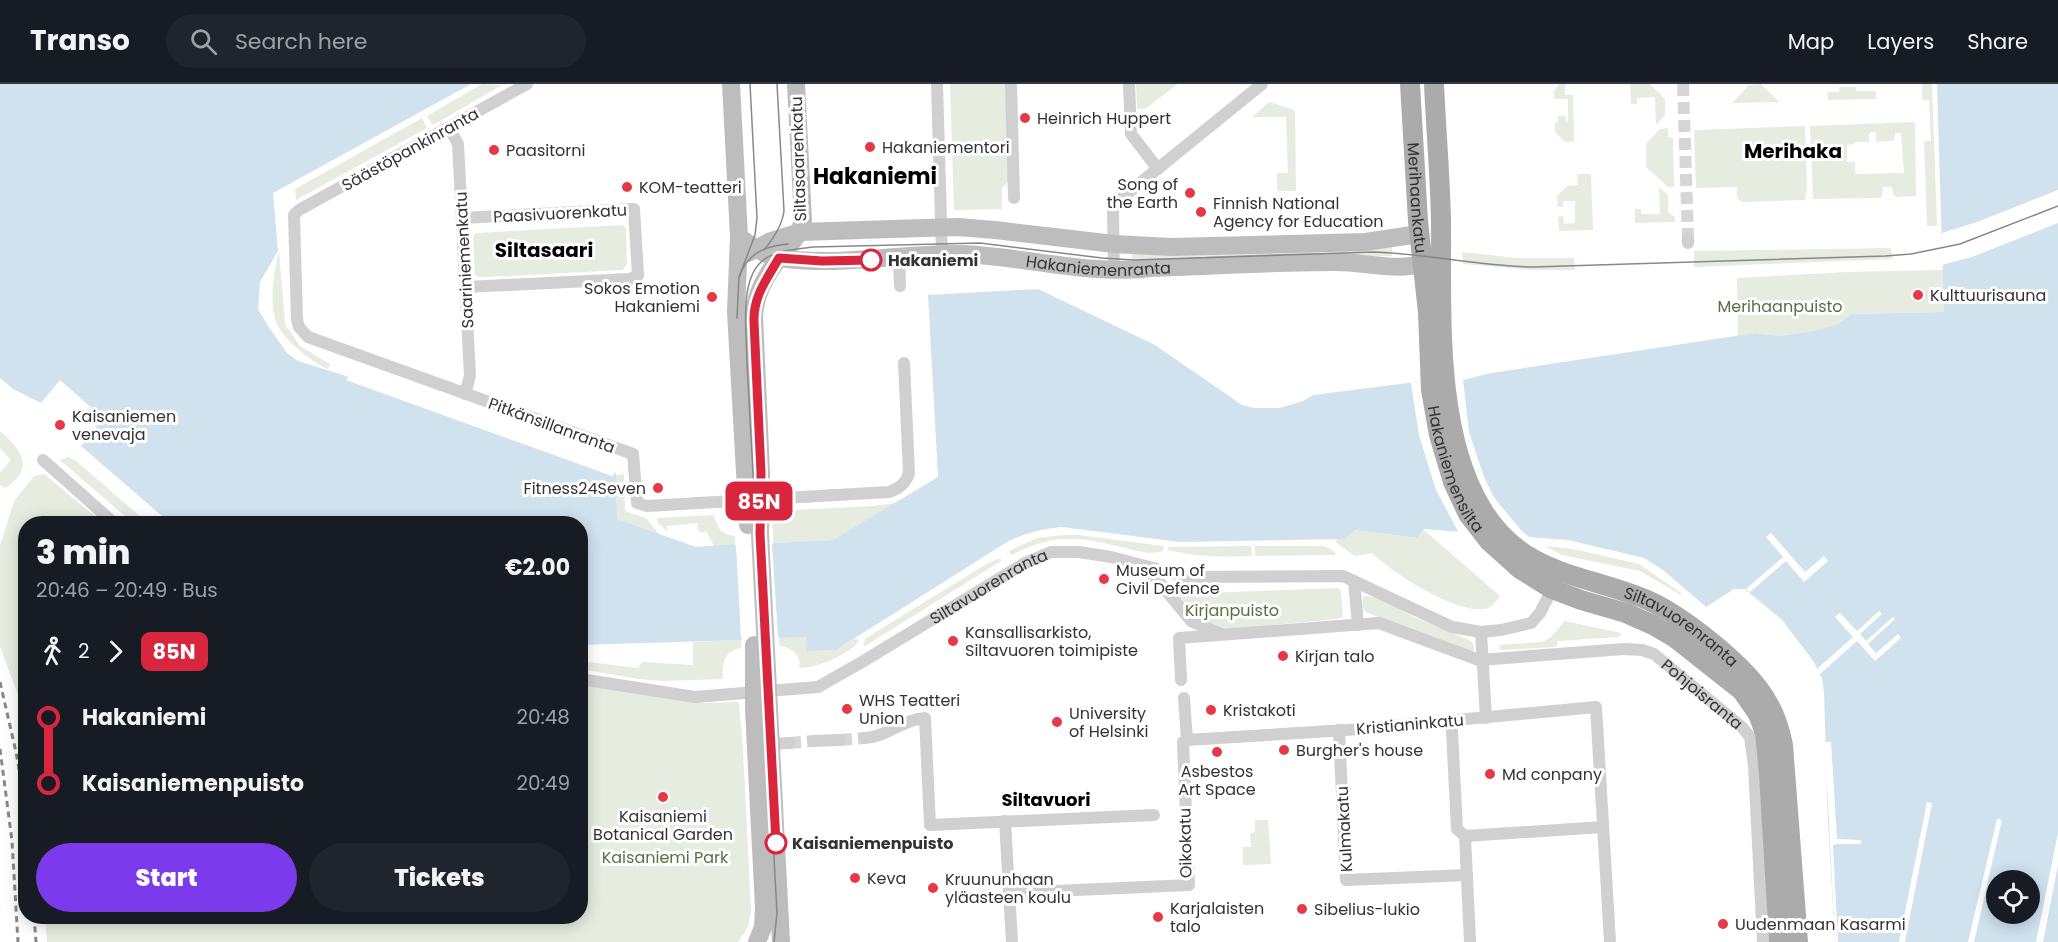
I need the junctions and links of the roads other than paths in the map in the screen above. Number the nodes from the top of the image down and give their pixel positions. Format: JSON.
{"nodes":[{"id":1,"x":527,"y":84,"type":"edge"},
{"id":2,"x":731,"y":84,"type":"edge"},
{"id":3,"x":796,"y":84,"type":"edge"},
{"id":4,"x":937,"y":84,"type":"edge"},
{"id":5,"x":1011,"y":84,"type":"edge"},
{"id":6,"x":1129,"y":84,"type":"edge"},
{"id":7,"x":1262,"y":84,"type":"edge"},
{"id":8,"x":1410,"y":84,"type":"edge"},
{"id":9,"x":1434,"y":84,"type":"edge"},
{"id":10,"x":449,"y":127,"type":"junction"},
{"id":11,"x":1158,"y":169,"type":"junction"},
{"id":12,"x":1014,"y":198,"type":"dead end"},
{"id":13,"x":462,"y":218,"type":"junction"},
{"id":14,"x":941,"y":228,"type":"junction"},
{"id":15,"x":800,"y":232,"type":"junction"},
{"id":16,"x":1419,"y":234,"type":"junction"},
{"id":17,"x":739,"y":237,"type":"junction"},
{"id":18,"x":1114,"y":244,"type":"junction"},
{"id":19,"x":754,"y":248,"type":"junction"},
{"id":20,"x":942,"y":255,"type":"junction"},
{"id":21,"x":1441,"y":255,"type":"junction"},
{"id":22,"x":779,"y":258,"type":"junction"},
{"id":23,"x":899,"y":258,"type":"junction"},
{"id":24,"x":738,"y":262,"type":"junction"},
{"id":25,"x":1423,"y":265,"type":"junction"},
{"id":26,"x":1114,"y":270,"type":"junction"},
{"id":27,"x":900,"y":286,"type":"dead end"},
{"id":28,"x":466,"y":287,"type":"junction"},
{"id":29,"x":1435,"y":312,"type":"junction"},
{"id":30,"x":308,"y":337,"type":"joint"},
{"id":31,"x":904,"y":363,"type":"dead end"},
{"id":32,"x":465,"y":394,"type":"junction"},
{"id":33,"x":43,"y":460,"type":"dead end"},
{"id":34,"x":753,"y":500,"type":"junction"},
{"id":35,"x":107,"y":516,"type":"edge"},
{"id":36,"x":1146,"y":566,"type":"junction"},
{"id":37,"x":1354,"y":581,"type":"junction"},
{"id":38,"x":1556,"y":581,"type":"junction"},
{"id":39,"x":1358,"y":625,"type":"junction"},
{"id":40,"x":1481,"y":632,"type":"junction"},
{"id":41,"x":1225,"y":635,"type":"junction"},
{"id":42,"x":1483,"y":660,"type":"junction"},
{"id":43,"x":588,"y":680,"type":"edge"},
{"id":44,"x":1181,"y":680,"type":"dead end"},
{"id":45,"x":761,"y":691,"type":"junction"},
{"id":46,"x":1184,"y":698,"type":"dead end"},
{"id":47,"x":1486,"y":718,"type":"junction"},
{"id":48,"x":1339,"y":730,"type":"junction"},
{"id":49,"x":1452,"y":731,"type":"dead end"},
{"id":50,"x":1765,"y":734,"type":"junction"},
{"id":51,"x":865,"y":738,"type":"tunnel mouth"},
{"id":52,"x":840,"y":740,"type":"tunnel mouth"},
{"id":53,"x":1187,"y":740,"type":"junction"},
{"id":54,"x":813,"y":741,"type":"tunnel mouth"},
{"id":55,"x":1154,"y":814,"type":"dead end"},
{"id":56,"x":1005,"y":821,"type":"junction"},
{"id":57,"x":1603,"y":826,"type":"junction"},
{"id":58,"x":1465,"y":836,"type":"junction"},
{"id":59,"x":1467,"y":875,"type":"junction"},
{"id":60,"x":1009,"y":893,"type":"junction"},
{"id":61,"x":757,"y":942,"type":"edge"},
{"id":62,"x":781,"y":942,"type":"edge"},
{"id":63,"x":1012,"y":942,"type":"edge"},
{"id":64,"x":1470,"y":942,"type":"edge"},
{"id":65,"x":1610,"y":942,"type":"edge"},
{"id":66,"x":1762,"y":942,"type":"edge"},
{"id":67,"x":1779,"y":942,"type":"edge"},
{"id":68,"x":1798,"y":942,"type":"edge"}],
"edges":[{"from":1,"to":10,"type":"street","name":"Säästöpankinranta"},
{"from":2,"to":17,"type":"main road","name":"Siltasaarenkatu"},
{"from":3,"to":15,"type":"main road","name":"Siltasaarenkatu"},
{"from":4,"to":14,"type":"street"},
{"from":5,"to":12,"type":"street"},
{"from":6,"to":11,"type":"street"},
{"from":7,"to":11,"type":"street"},
{"from":8,"to":16,"type":"main road","name":"Merihaankatu"},
{"from":9,"to":21,"type":"main road","name":"Merihaankatu"},
{"from":10,"to":13,"type":"street","name":"Saariniemenkatu"},
{"from":10,"to":30,"type":"street","name":"Säästöpankinranta"},
{"from":11,"to":18,"type":"street"},
{"from":13,"to":28,"type":"street","name":"Saariniemenkatu"},
{"from":13,"to":28,"type":"street","name":"Paasivuorenkatu"},
{"from":14,"to":15,"type":"main road","name":"Hakaniemenranta"},
{"from":14,"to":18,"type":"main road","name":"Hakaniemenranta"},
{"from":14,"to":20,"type":"street"},
{"from":15,"to":19,"type":"main road","name":"Hakaniemenranta"},
{"from":15,"to":22,"type":"main road","name":"Siltasaarenkatu"},
{"from":16,"to":18,"type":"main road","name":"Hakaniemenranta"},
{"from":16,"to":25,"type":"main road","name":"Merihaankatu"},
{"from":17,"to":19,"type":"main road","name":"Hakaniemenranta"},
{"from":17,"to":24,"type":"main road","name":"Siltasaarenkatu"},
{"from":18,"to":26,"type":"street"},
{"from":19,"to":22,"type":"main road","name":"Hakaniemenranta"},
{"from":19,"to":24,"type":"main road","name":"Hakaniemenranta"},
{"from":20,"to":23,"type":"main road","name":"Hakaniemenranta"},
{"from":20,"to":26,"type":"main road","name":"Hakaniemenranta"},
{"from":21,"to":25,"type":"main road","name":"Hakaniemenranta"},
{"from":21,"to":29,"type":"main road","name":"Merihaankatu"},
{"from":22,"to":23,"type":"main road","name":"Hakaniemenranta"},
{"from":22,"to":34,"type":"main road","name":"Siltasaarenkatu"},
{"from":23,"to":27,"type":"street"},
{"from":24,"to":34,"type":"main road","name":"Siltasaarenkatu"},
{"from":25,"to":26,"type":"main road","name":"Hakaniemenranta"},
{"from":25,"to":29,"type":"main road","name":"Merihaankatu"},
{"from":28,"to":32,"type":"street","name":"Saariniemenkatu"},
{"from":29,"to":38,"type":"main road","name":"Hakaniemensilta"},
{"from":30,"to":32,"type":"street","name":"Pitkänsillanranta"},
{"from":31,"to":34,"type":"street"},
{"from":32,"to":34,"type":"street","name":"Pitkänsillanranta"},
{"from":33,"to":35,"type":"street"},
{"from":34,"to":45,"type":"main road","name":"Siltasaarenkatu"},
{"from":36,"to":37,"type":"street","name":"Siltavuorenranta"},
{"from":36,"to":41,"type":"street"},
{"from":36,"to":45,"type":"street","name":"Siltavuorenranta"},
{"from":37,"to":39,"type":"street"},
{"from":37,"to":40,"type":"street","name":"Siltavuorenranta"},
{"from":38,"to":40,"type":"street","name":"Siltavuorenranta"},
{"from":38,"to":50,"type":"main road","name":"Siltavuorenranta"},
{"from":39,"to":41,"type":"street"},
{"from":39,"to":42,"type":"street"},
{"from":40,"to":42,"type":"street"},
{"from":41,"to":44,"type":"street"},
{"from":42,"to":47,"type":"street"},
{"from":42,"to":50,"type":"street","name":"Pohjoisranta"},
{"from":43,"to":45,"type":"street","name":"Siltavuorenranta"},
{"from":45,"to":61,"type":"main road"},
{"from":45,"to":62,"type":"main road"},
{"from":46,"to":53,"type":"street","name":"Oikokatu"},
{"from":47,"to":48,"type":"street","name":"Kristianinkatu"},
{"from":47,"to":57,"type":"street","name":"Kristianinkatu"},
{"from":48,"to":53,"type":"street","name":"Kristianinkatu"},
{"from":48,"to":59,"type":"street","name":"Kulmakatu"},
{"from":49,"to":58,"type":"street"},
{"from":50,"to":66,"type":"street","name":"Pohjoisranta"},
{"from":50,"to":67,"type":"main road","name":"Pohjoisranta"},
{"from":50,"to":68,"type":"main road"},
{"from":51,"to":56,"type":"street"},
{"from":52,"to":54,"type":"street"},
{"from":53,"to":60,"type":"street","name":"Oikokatu"},
{"from":55,"to":56,"type":"street"},
{"from":56,"to":60,"type":"street"},
{"from":57,"to":58,"type":"street"},
{"from":57,"to":65,"type":"street"},
{"from":58,"to":59,"type":"street"},
{"from":59,"to":64,"type":"street"},
{"from":60,"to":63,"type":"street"}]}
